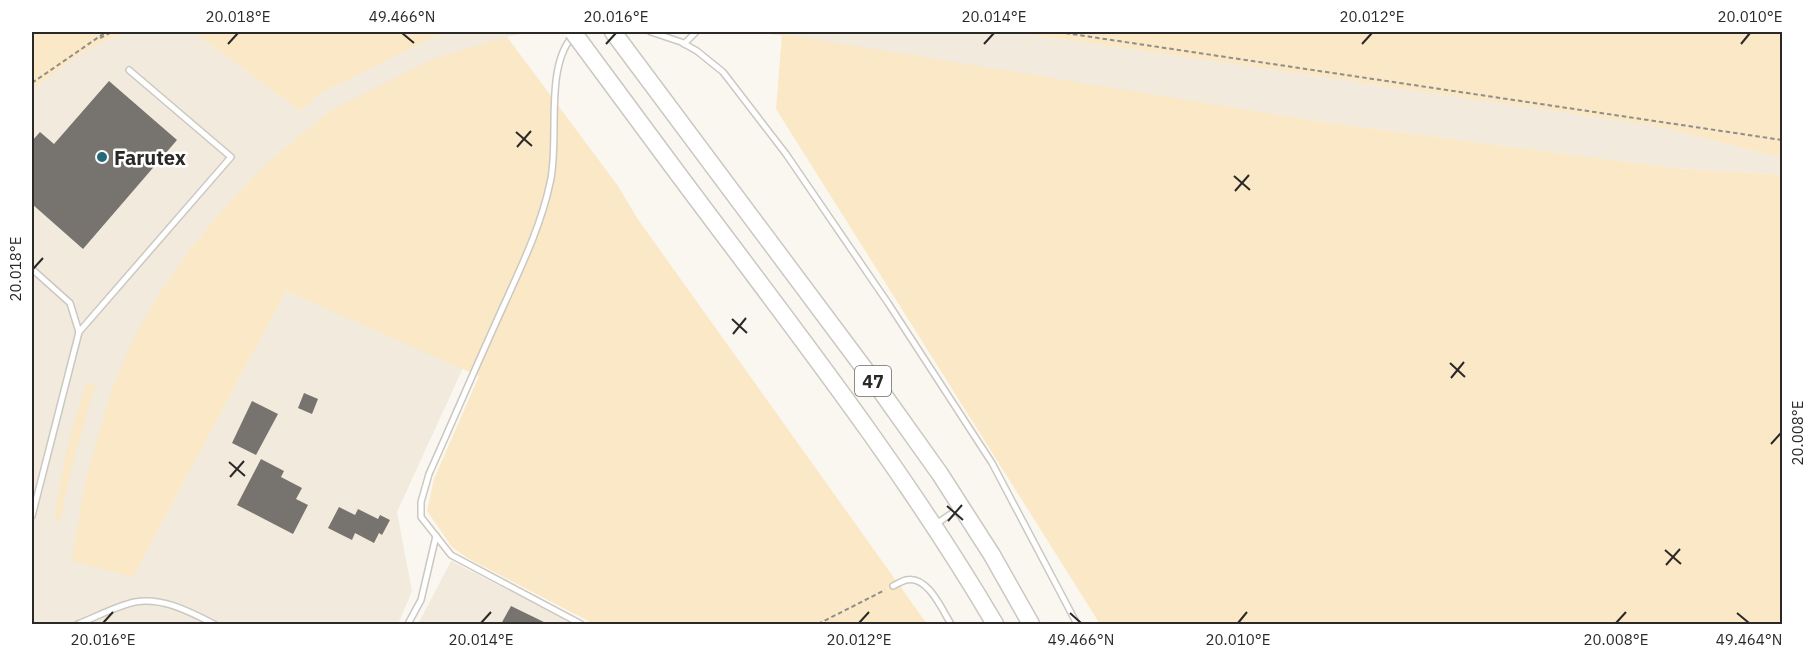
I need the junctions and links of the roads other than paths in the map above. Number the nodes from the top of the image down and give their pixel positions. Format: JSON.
{"nodes":[{"id":1,"x":573,"y":32,"type":"edge"},
{"id":2,"x":579,"y":32,"type":"edge"},
{"id":3,"x":613,"y":32,"type":"edge"},
{"id":4,"x":651,"y":32,"type":"edge"},
{"id":5,"x":696,"y":32,"type":"edge"},
{"id":6,"x":684,"y":44,"type":"junction"},
{"id":7,"x":129,"y":70,"type":"dead end"},
{"id":8,"x":32,"y":269,"type":"edge"},
{"id":9,"x":79,"y":332,"type":"junction"},
{"id":10,"x":962,"y":507,"type":"junction"},
{"id":11,"x":32,"y":516,"type":"edge"},
{"id":12,"x":933,"y":526,"type":"junction"},
{"id":13,"x":436,"y":536,"type":"junction"},
{"id":14,"x":893,"y":586,"type":"road end"},
{"id":15,"x":78,"y":624,"type":"edge"},
{"id":16,"x":214,"y":624,"type":"edge"},
{"id":17,"x":408,"y":624,"type":"edge"},
{"id":18,"x":581,"y":624,"type":"edge"},
{"id":19,"x":951,"y":624,"type":"edge"},
{"id":20,"x":995,"y":624,"type":"edge"},
{"id":21,"x":1031,"y":624,"type":"edge"},
{"id":22,"x":1077,"y":624,"type":"edge"}],
"edges":[{"from":1,"to":12,"type":"main road","number":"47","bridge":true},
{"from":2,"to":13,"type":"lane"},
{"from":3,"to":10,"type":"main road","number":"47"},
{"from":4,"to":6,"type":"lane"},
{"from":5,"to":6,"type":"lane"},
{"from":6,"to":22,"type":"lane"},
{"from":7,"to":9,"type":"lane"},
{"from":8,"to":9,"type":"lane"},
{"from":9,"to":11,"type":"lane"},
{"from":10,"to":12,"type":"lane"},
{"from":10,"to":21,"type":"main road","number":"47"},
{"from":12,"to":20,"type":"main road","number":"47"},
{"from":13,"to":17,"type":"lane"},
{"from":13,"to":18,"type":"lane"},
{"from":14,"to":19,"type":"lane"},
{"from":15,"to":16,"type":"lane"}]}
